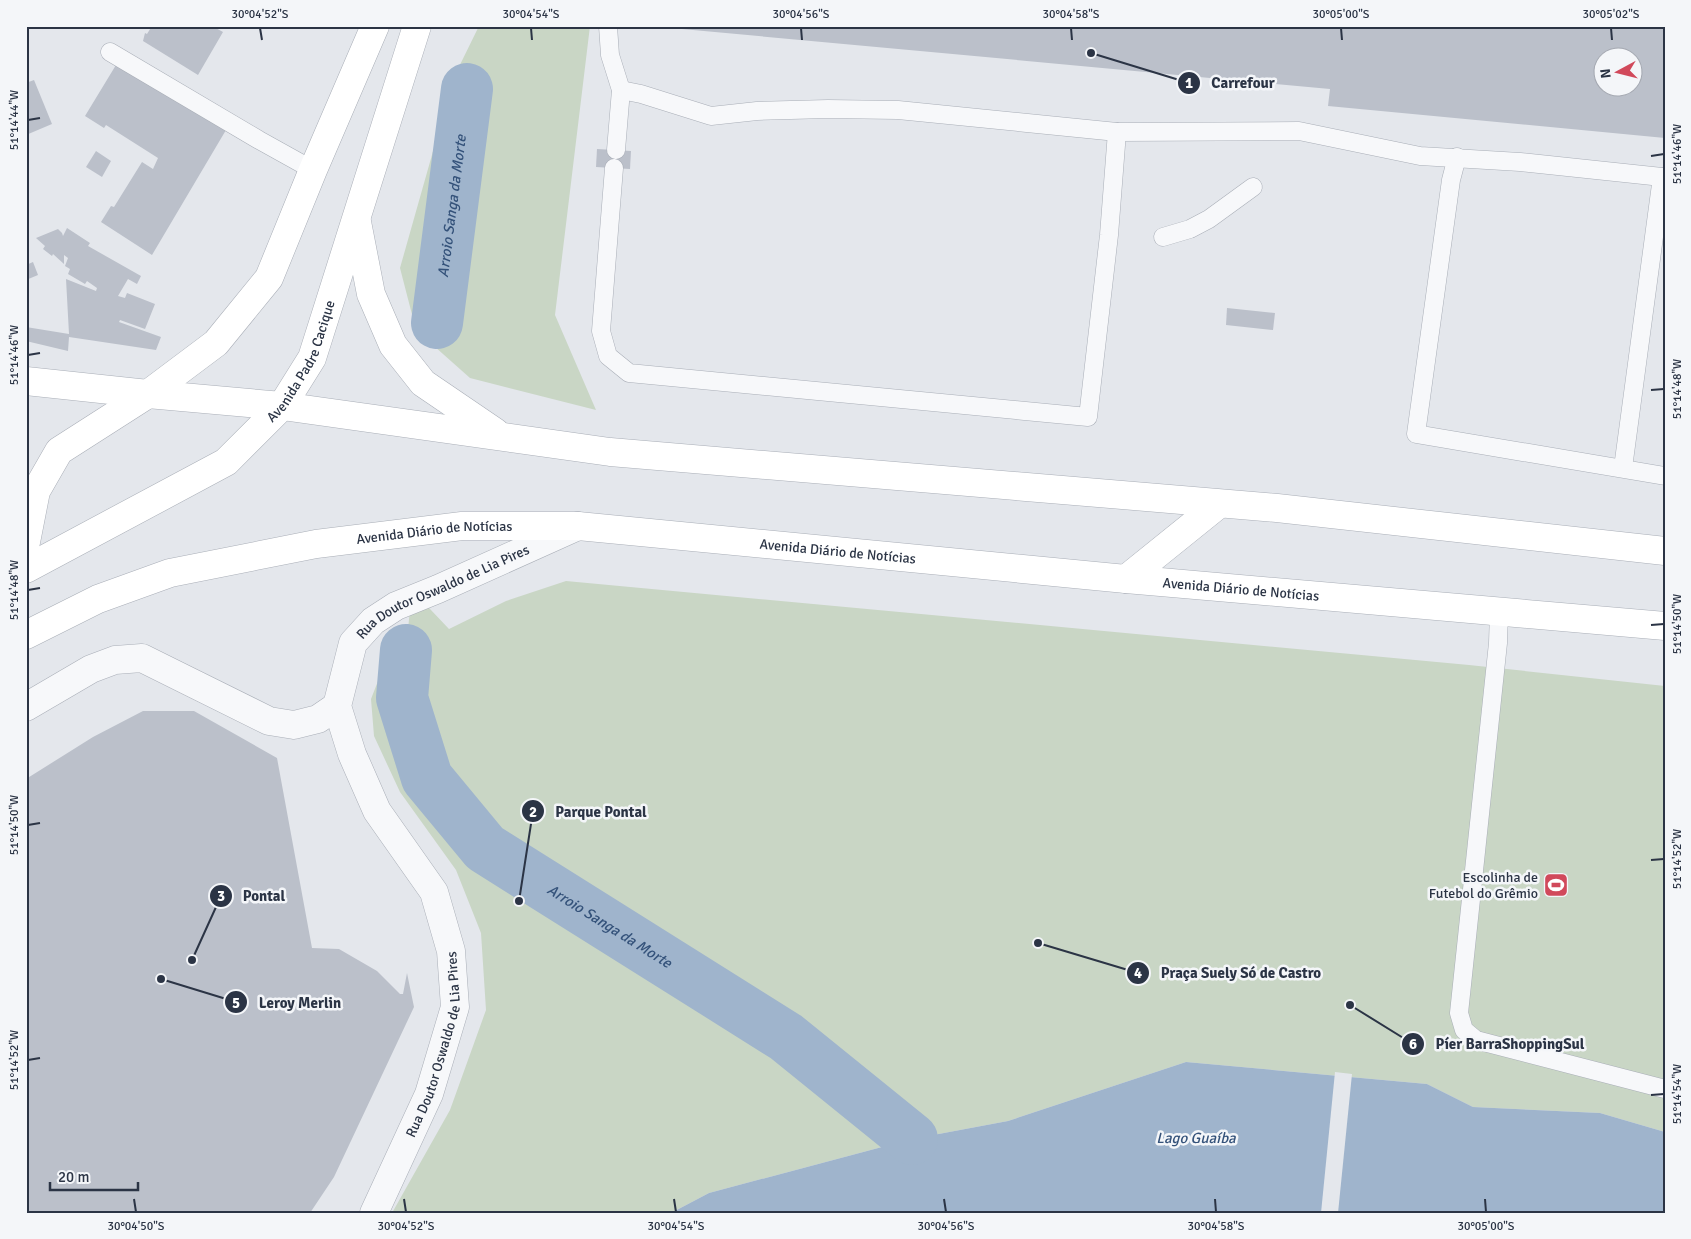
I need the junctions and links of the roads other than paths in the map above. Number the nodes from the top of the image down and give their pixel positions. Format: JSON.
{"nodes":[{"id":1,"x":375,"y":26,"type":"edge"},
{"id":2,"x":417,"y":26,"type":"edge"},
{"id":3,"x":608,"y":26,"type":"edge"},
{"id":4,"x":110,"y":52,"type":"dead end"},
{"id":5,"x":621,"y":90,"type":"junction"},
{"id":6,"x":1117,"y":132,"type":"junction"},
{"id":7,"x":616,"y":150,"type":"dead end"},
{"id":8,"x":1457,"y":157,"type":"junction"},
{"id":9,"x":614,"y":168,"type":"dead end"},
{"id":10,"x":313,"y":170,"type":"junction"},
{"id":11,"x":1663,"y":178,"type":"edge"},
{"id":12,"x":1253,"y":187,"type":"dead end"},
{"id":13,"x":356,"y":218,"type":"junction"},
{"id":14,"x":1163,"y":237,"type":"dead end"},
{"id":15,"x":26,"y":380,"type":"edge"},
{"id":16,"x":148,"y":394,"type":"junction"},
{"id":17,"x":282,"y":406,"type":"junction"},
{"id":18,"x":500,"y":436,"type":"junction"},
{"id":19,"x":1623,"y":468,"type":"junction"},
{"id":20,"x":1665,"y":476,"type":"edge"},
{"id":21,"x":1219,"y":504,"type":"junction"},
{"id":22,"x":578,"y":526,"type":"junction"},
{"id":23,"x":26,"y":542,"type":"edge"},
{"id":24,"x":1665,"y":551,"type":"edge"},
{"id":25,"x":26,"y":569,"type":"edge"},
{"id":26,"x":1126,"y":579,"type":"junction"},
{"id":27,"x":1499,"y":612,"type":"junction"},
{"id":28,"x":1665,"y":626,"type":"edge"},
{"id":29,"x":26,"y":635,"type":"edge"},
{"id":30,"x":337,"y":706,"type":"junction"},
{"id":31,"x":26,"y":707,"type":"edge"},
{"id":32,"x":1665,"y":1089,"type":"edge"},
{"id":33,"x":374,"y":1213,"type":"edge"}],
"edges":[{"from":1,"to":10,"type":"main road"},
{"from":2,"to":13,"type":"main road","name":"Avenida Padre Cacique"},
{"from":3,"to":5,"type":"lane"},
{"from":4,"to":10,"type":"lane"},
{"from":5,"to":6,"type":"lane"},
{"from":5,"to":7,"type":"lane"},
{"from":6,"to":8,"type":"lane"},
{"from":6,"to":9,"type":"lane"},
{"from":8,"to":11,"type":"lane"},
{"from":8,"to":19,"type":"lane"},
{"from":10,"to":16,"type":"main road"},
{"from":11,"to":19,"type":"lane"},
{"from":12,"to":14,"type":"lane"},
{"from":13,"to":17,"type":"main road","name":"Avenida Padre Cacique"},
{"from":13,"to":18,"type":"main road"},
{"from":15,"to":16,"type":"main road"},
{"from":16,"to":17,"type":"main road"},
{"from":16,"to":23,"type":"main road"},
{"from":17,"to":18,"type":"main road"},
{"from":17,"to":25,"type":"main road","name":"Avenida Padre Cacique"},
{"from":18,"to":21,"type":"main road"},
{"from":19,"to":20,"type":"lane"},
{"from":21,"to":24,"type":"main road"},
{"from":21,"to":26,"type":"main road"},
{"from":22,"to":26,"type":"main road","name":"Avenida Diário de Notícias"},
{"from":22,"to":29,"type":"main road","name":"Avenida Diário de Notícias"},
{"from":22,"to":30,"type":"street","name":"Rua Doutor Oswaldo de Lia Pires"},
{"from":26,"to":27,"type":"main road","name":"Avenida Diário de Notícias"},
{"from":27,"to":28,"type":"main road","name":"Avenida Diário de Notícias"},
{"from":27,"to":32,"type":"lane"},
{"from":30,"to":31,"type":"street"},
{"from":30,"to":33,"type":"street","name":"Rua Doutor Oswaldo de Lia Pires"}]}
